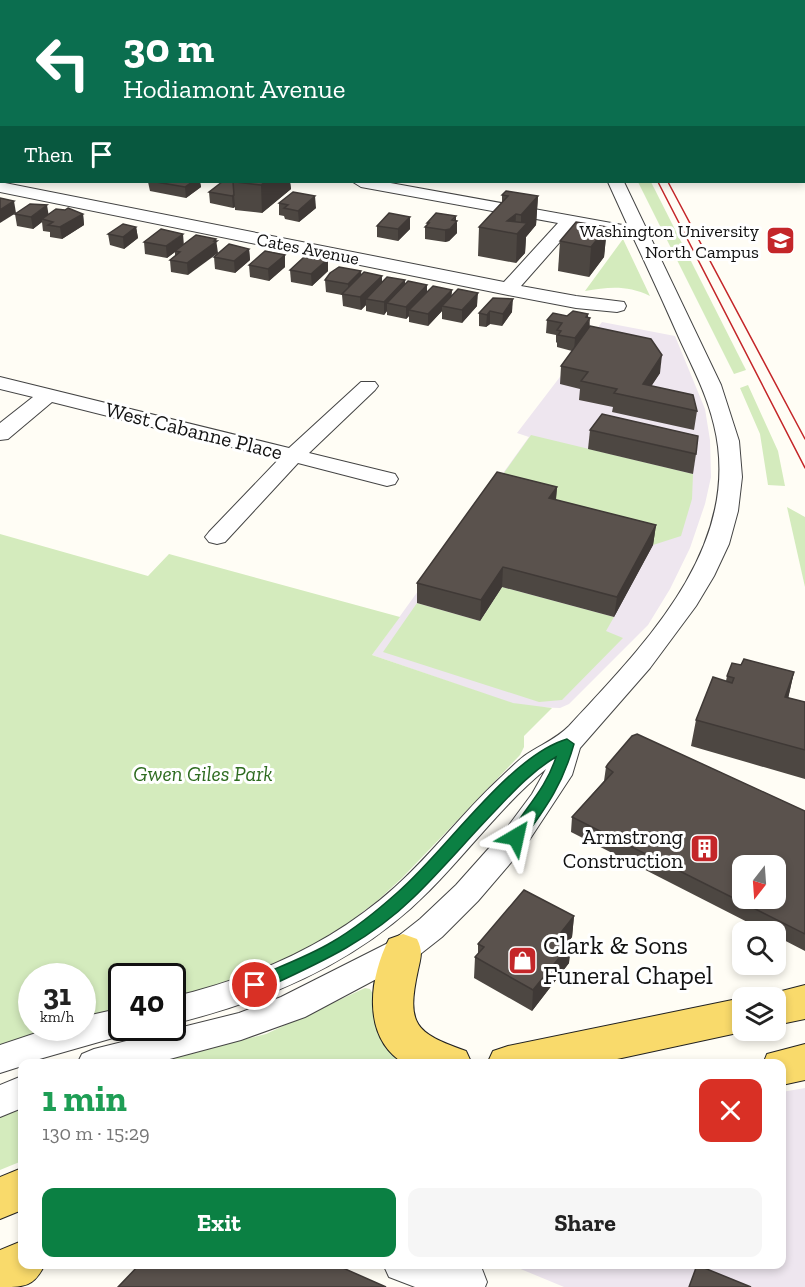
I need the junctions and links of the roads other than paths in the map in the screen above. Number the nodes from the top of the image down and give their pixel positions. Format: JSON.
{"nodes":[{"id":1,"x":366,"y":183,"type":"edge"},
{"id":2,"x":616,"y":183,"type":"edge"},
{"id":3,"x":0,"y":187,"type":"edge"},
{"id":4,"x":565,"y":226,"type":"dead end"},
{"id":5,"x":640,"y":233,"type":"junction"},
{"id":6,"x":508,"y":289,"type":"junction"},
{"id":7,"x":617,"y":306,"type":"dead end"},
{"id":8,"x":0,"y":383,"type":"edge"},
{"id":9,"x":368,"y":386,"type":"dead end"},
{"id":10,"x":48,"y":395,"type":"junction"},
{"id":11,"x":0,"y":434,"type":"edge"},
{"id":12,"x":294,"y":455,"type":"junction"},
{"id":13,"x":387,"y":478,"type":"dead end"},
{"id":14,"x":217,"y":537,"type":"dead end"},
{"id":15,"x":567,"y":744,"type":"junction"},
{"id":16,"x":403,"y":950,"type":"junction"},
{"id":17,"x":805,"y":1002,"type":"edge"},
{"id":18,"x":786,"y":1006,"type":"edge"},
{"id":19,"x":186,"y":1007,"type":"edge"},
{"id":20,"x":732,"y":1017,"type":"edge"},
{"id":21,"x":108,"y":1025,"type":"edge"},
{"id":22,"x":0,"y":1059,"type":"edge"},
{"id":23,"x":113,"y":1059,"type":"edge"},
{"id":24,"x":434,"y":1059,"type":"edge"},
{"id":25,"x":532,"y":1059,"type":"edge"},
{"id":26,"x":805,"y":1062,"type":"edge"},
{"id":27,"x":786,"y":1066,"type":"edge"},
{"id":28,"x":18,"y":1093,"type":"edge"},
{"id":29,"x":0,"y":1102,"type":"edge"},
{"id":30,"x":18,"y":1191,"type":"edge"},
{"id":31,"x":0,"y":1198,"type":"edge"},
{"id":32,"x":18,"y":1265,"type":"edge"},
{"id":33,"x":415,"y":1269,"type":"edge"},
{"id":34,"x":0,"y":1275,"type":"edge"},
{"id":35,"x":465,"y":1278,"type":"edge"}],
"edges":[{"from":1,"to":5,"type":"street"},
{"from":2,"to":5,"type":"street"},
{"from":3,"to":6,"type":"street","name":"Cates Avenue"},
{"from":4,"to":6,"type":"street"},
{"from":5,"to":15,"type":"street"},
{"from":6,"to":7,"type":"street","name":"Cates Avenue"},
{"from":8,"to":10,"type":"street","name":"West Cabanne Place"},
{"from":9,"to":12,"type":"street"},
{"from":10,"to":11,"type":"street"},
{"from":10,"to":12,"type":"street","name":"West Cabanne Place"},
{"from":12,"to":13,"type":"street","name":"West Cabanne Place"},
{"from":12,"to":14,"type":"street"},
{"from":15,"to":16,"type":"street"},
{"from":15,"to":19,"type":"street"},
{"from":16,"to":23,"type":"street"},
{"from":16,"to":24,"type":"main road"},
{"from":17,"to":18,"type":"main road"},
{"from":20,"to":25,"type":"main road"},
{"from":21,"to":22,"type":"street"},
{"from":26,"to":27,"type":"main road"},
{"from":28,"to":29,"type":"street"},
{"from":30,"to":31,"type":"main road"},
{"from":32,"to":34,"type":"main road"},
{"from":33,"to":35,"type":"street"}]}
